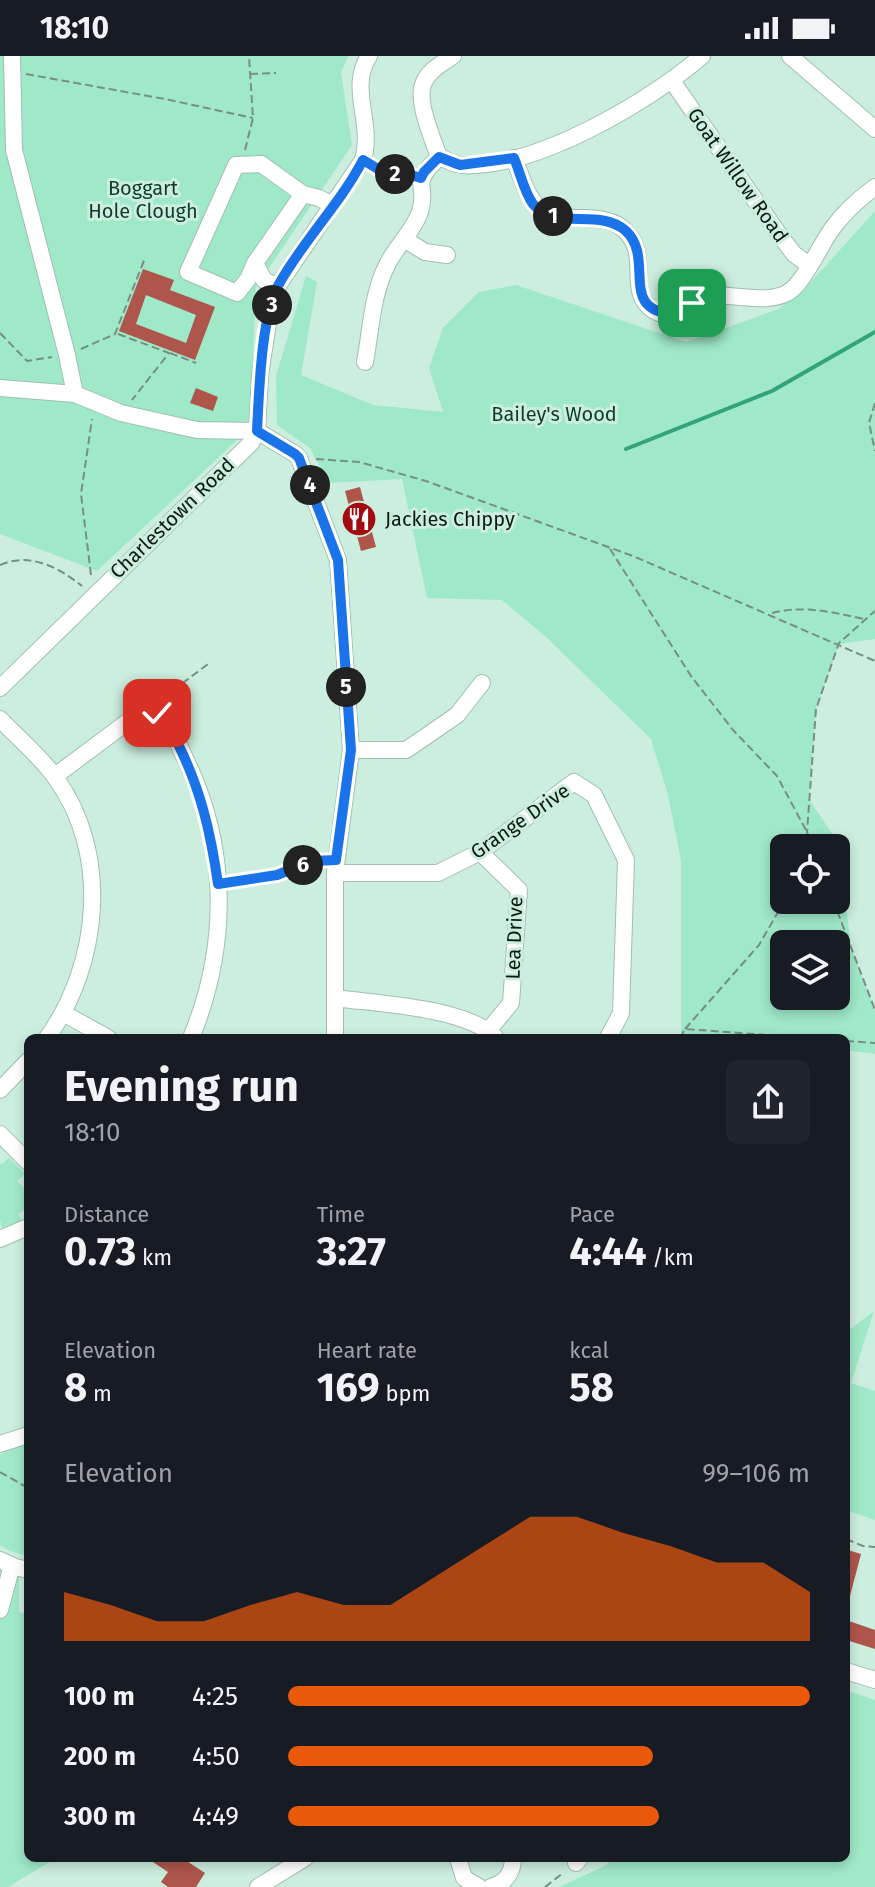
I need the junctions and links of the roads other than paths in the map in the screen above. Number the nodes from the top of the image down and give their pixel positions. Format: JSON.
{"nodes":[{"id":1,"x":369,"y":56,"type":"edge"},
{"id":2,"x":453,"y":56,"type":"edge"},
{"id":3,"x":702,"y":56,"type":"edge"},
{"id":4,"x":790,"y":56,"type":"edge"},
{"id":5,"x":12,"y":64,"type":"edge"},
{"id":6,"x":672,"y":81,"type":"junction"},
{"id":7,"x":875,"y":129,"type":"edge"},
{"id":8,"x":439,"y":157,"type":"junction"},
{"id":9,"x":514,"y":158,"type":"junction"},
{"id":10,"x":875,"y":187,"type":"edge"},
{"id":11,"x":303,"y":194,"type":"junction"},
{"id":12,"x":333,"y":205,"type":"junction"},
{"id":13,"x":404,"y":239,"type":"junction"},
{"id":14,"x":447,"y":255,"type":"dead end"},
{"id":15,"x":255,"y":263,"type":"junction"},
{"id":16,"x":809,"y":265,"type":"junction"},
{"id":17,"x":277,"y":287,"type":"junction"},
{"id":18,"x":365,"y":362,"type":"dead end"},
{"id":19,"x":0,"y":388,"type":"edge"},
{"id":20,"x":75,"y":394,"type":"junction"},
{"id":21,"x":257,"y":431,"type":"junction"},
{"id":22,"x":482,"y":683,"type":"dead end"},
{"id":23,"x":0,"y":688,"type":"edge"},
{"id":24,"x":0,"y":719,"type":"edge"},
{"id":25,"x":351,"y":750,"type":"junction"},
{"id":26,"x":55,"y":776,"type":"junction"},
{"id":27,"x":480,"y":852,"type":"junction"},
{"id":28,"x":336,"y":867,"type":"junction"},
{"id":29,"x":336,"y":998,"type":"junction"},
{"id":30,"x":63,"y":1013,"type":"junction"},
{"id":31,"x":50,"y":1034,"type":"edge"},
{"id":32,"x":101,"y":1034,"type":"edge"},
{"id":33,"x":192,"y":1034,"type":"edge"},
{"id":34,"x":335,"y":1034,"type":"edge"},
{"id":35,"x":492,"y":1034,"type":"edge"},
{"id":36,"x":610,"y":1034,"type":"edge"},
{"id":37,"x":24,"y":1065,"type":"edge"},
{"id":38,"x":0,"y":1090,"type":"edge"},
{"id":39,"x":0,"y":1134,"type":"edge"},
{"id":40,"x":24,"y":1158,"type":"edge"},
{"id":41,"x":24,"y":1229,"type":"edge"},
{"id":42,"x":0,"y":1239,"type":"edge"},
{"id":43,"x":24,"y":1436,"type":"edge"},
{"id":44,"x":0,"y":1444,"type":"edge"},
{"id":45,"x":14,"y":1566,"type":"edge"},
{"id":46,"x":0,"y":1610,"type":"edge"},
{"id":47,"x":850,"y":1672,"type":"edge"},
{"id":48,"x":875,"y":1680,"type":"edge"},
{"id":49,"x":299,"y":1862,"type":"edge"},
{"id":50,"x":459,"y":1862,"type":"edge"},
{"id":51,"x":512,"y":1862,"type":"edge"},
{"id":52,"x":258,"y":1887,"type":"edge"},
{"id":53,"x":479,"y":1887,"type":"edge"},
{"id":54,"x":491,"y":1887,"type":"edge"}],
"edges":[{"from":1,"to":12,"type":"street"},
{"from":2,"to":8,"type":"street"},
{"from":3,"to":6,"type":"street"},
{"from":4,"to":7,"type":"street"},
{"from":5,"to":20,"type":"street"},
{"from":6,"to":9,"type":"street"},
{"from":6,"to":16,"type":"street","name":"Goat Willow Road"},
{"from":8,"to":9,"type":"street"},
{"from":8,"to":13,"type":"street"},
{"from":9,"to":16,"type":"street"},
{"from":10,"to":16,"type":"street"},
{"from":11,"to":12,"type":"street"},
{"from":11,"to":15,"type":"street"},
{"from":11,"to":15,"type":"street"},
{"from":12,"to":17,"type":"street"},
{"from":13,"to":14,"type":"street"},
{"from":13,"to":18,"type":"street"},
{"from":15,"to":17,"type":"street"},
{"from":17,"to":21,"type":"street"},
{"from":19,"to":20,"type":"street"},
{"from":20,"to":21,"type":"street"},
{"from":21,"to":23,"type":"street","name":"Charlestown Road"},
{"from":21,"to":25,"type":"street"},
{"from":22,"to":25,"type":"street"},
{"from":24,"to":26,"type":"street"},
{"from":25,"to":28,"type":"street"},
{"from":26,"to":30,"type":"street"},
{"from":26,"to":33,"type":"street"},
{"from":27,"to":28,"type":"street","name":"Grange Drive"},
{"from":27,"to":35,"type":"street","name":"Lea Drive"},
{"from":27,"to":36,"type":"street","name":"Grange Drive"},
{"from":28,"to":29,"type":"street"},
{"from":29,"to":34,"type":"street"},
{"from":29,"to":35,"type":"street"},
{"from":30,"to":31,"type":"street"},
{"from":30,"to":32,"type":"street"},
{"from":37,"to":38,"type":"street"},
{"from":39,"to":40,"type":"street"},
{"from":41,"to":42,"type":"street"},
{"from":43,"to":44,"type":"street"},
{"from":45,"to":46,"type":"street"},
{"from":47,"to":48,"type":"street"},
{"from":49,"to":52,"type":"street"},
{"from":50,"to":53,"type":"street"},
{"from":51,"to":54,"type":"street"}]}
